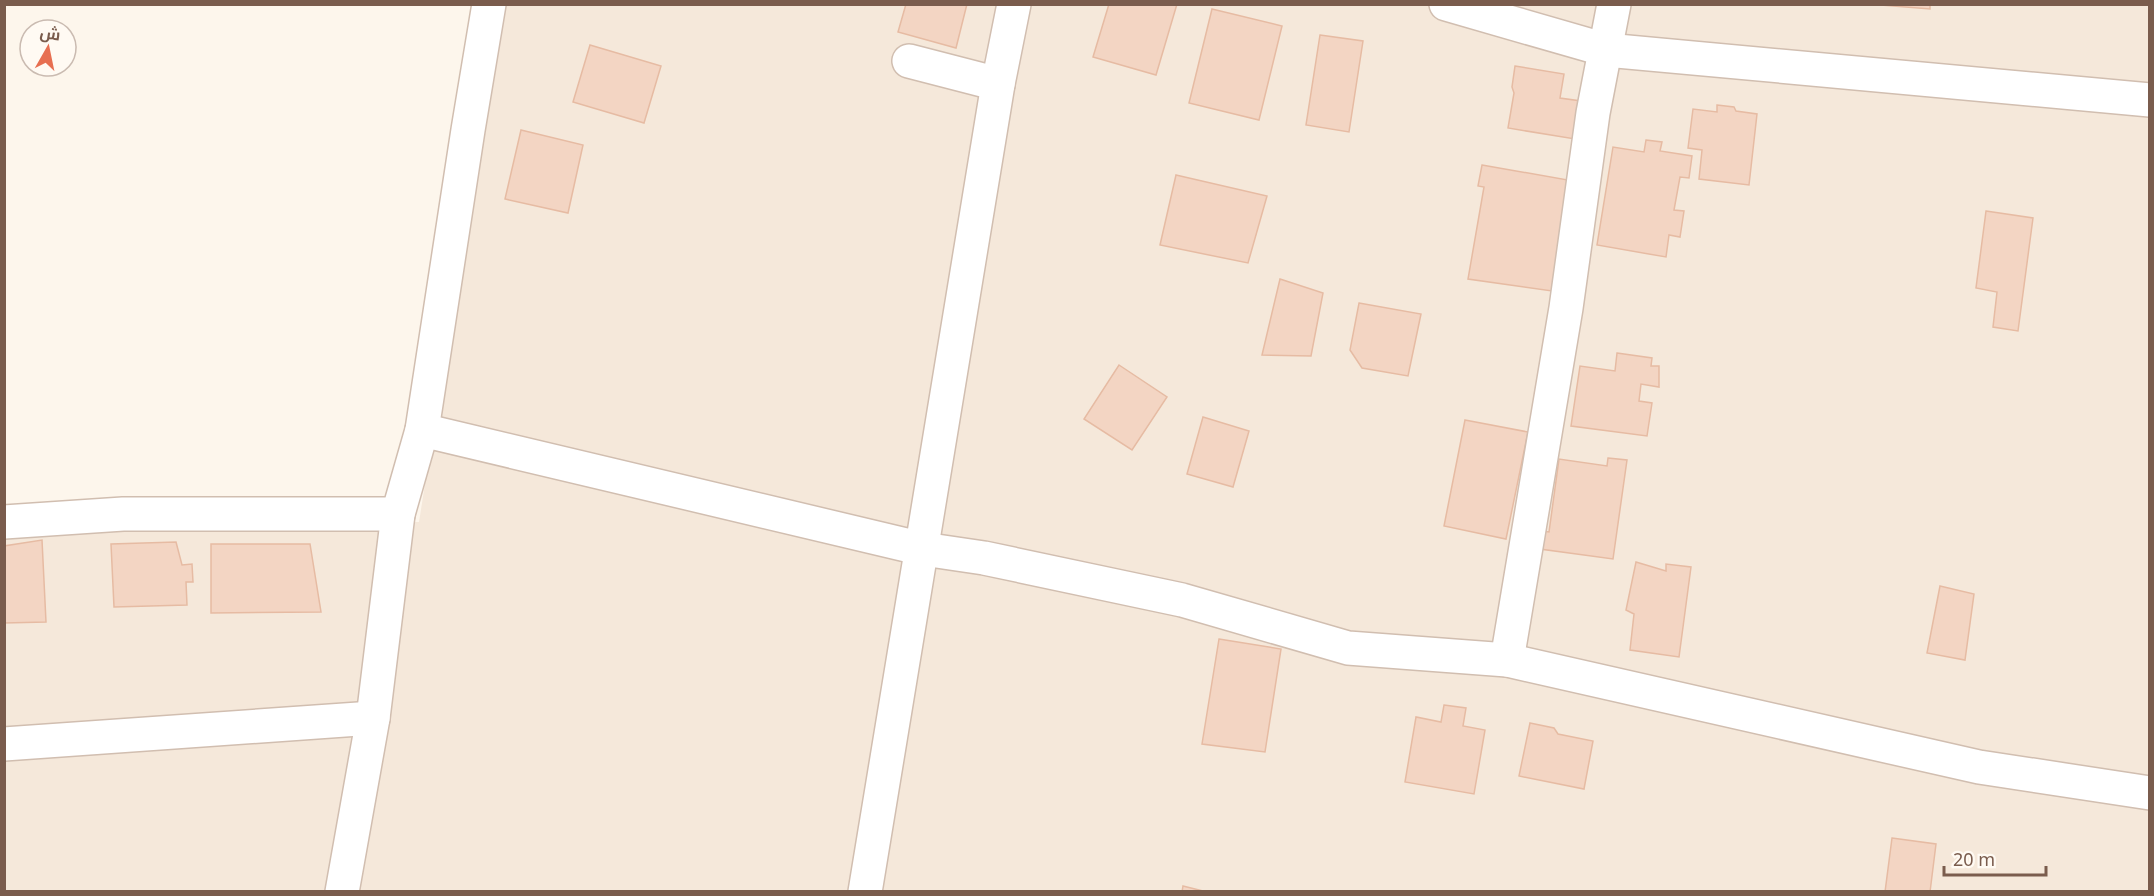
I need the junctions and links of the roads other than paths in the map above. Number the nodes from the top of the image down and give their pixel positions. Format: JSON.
{"nodes":[{"id":1,"x":489,"y":4,"type":"edge"},
{"id":2,"x":1014,"y":4,"type":"edge"},
{"id":3,"x":1446,"y":4,"type":"edge"},
{"id":4,"x":1614,"y":4,"type":"edge"},
{"id":5,"x":1606,"y":50,"type":"junction"},
{"id":6,"x":909,"y":61,"type":"dead end"},
{"id":7,"x":998,"y":84,"type":"junction"},
{"id":8,"x":2150,"y":100,"type":"edge"},
{"id":9,"x":422,"y":430,"type":"junction"},
{"id":10,"x":398,"y":514,"type":"junction"},
{"id":11,"x":4,"y":522,"type":"edge"},
{"id":12,"x":923,"y":549,"type":"junction"},
{"id":13,"x":1507,"y":660,"type":"junction"},
{"id":14,"x":373,"y":718,"type":"junction"},
{"id":15,"x":4,"y":744,"type":"edge"},
{"id":16,"x":2150,"y":793,"type":"edge"},
{"id":17,"x":342,"y":891,"type":"edge"},
{"id":18,"x":865,"y":891,"type":"edge"}],
"edges":[{"from":1,"to":9,"type":"street"},
{"from":2,"to":7,"type":"street"},
{"from":3,"to":5,"type":"street"},
{"from":4,"to":5,"type":"street"},
{"from":5,"to":8,"type":"street"},
{"from":5,"to":13,"type":"street"},
{"from":6,"to":7,"type":"street"},
{"from":7,"to":12,"type":"street"},
{"from":9,"to":10,"type":"street"},
{"from":9,"to":12,"type":"street"},
{"from":10,"to":11,"type":"street"},
{"from":10,"to":14,"type":"street"},
{"from":12,"to":13,"type":"street"},
{"from":12,"to":18,"type":"street"},
{"from":13,"to":16,"type":"street"},
{"from":14,"to":15,"type":"street"},
{"from":14,"to":17,"type":"street"}]}
